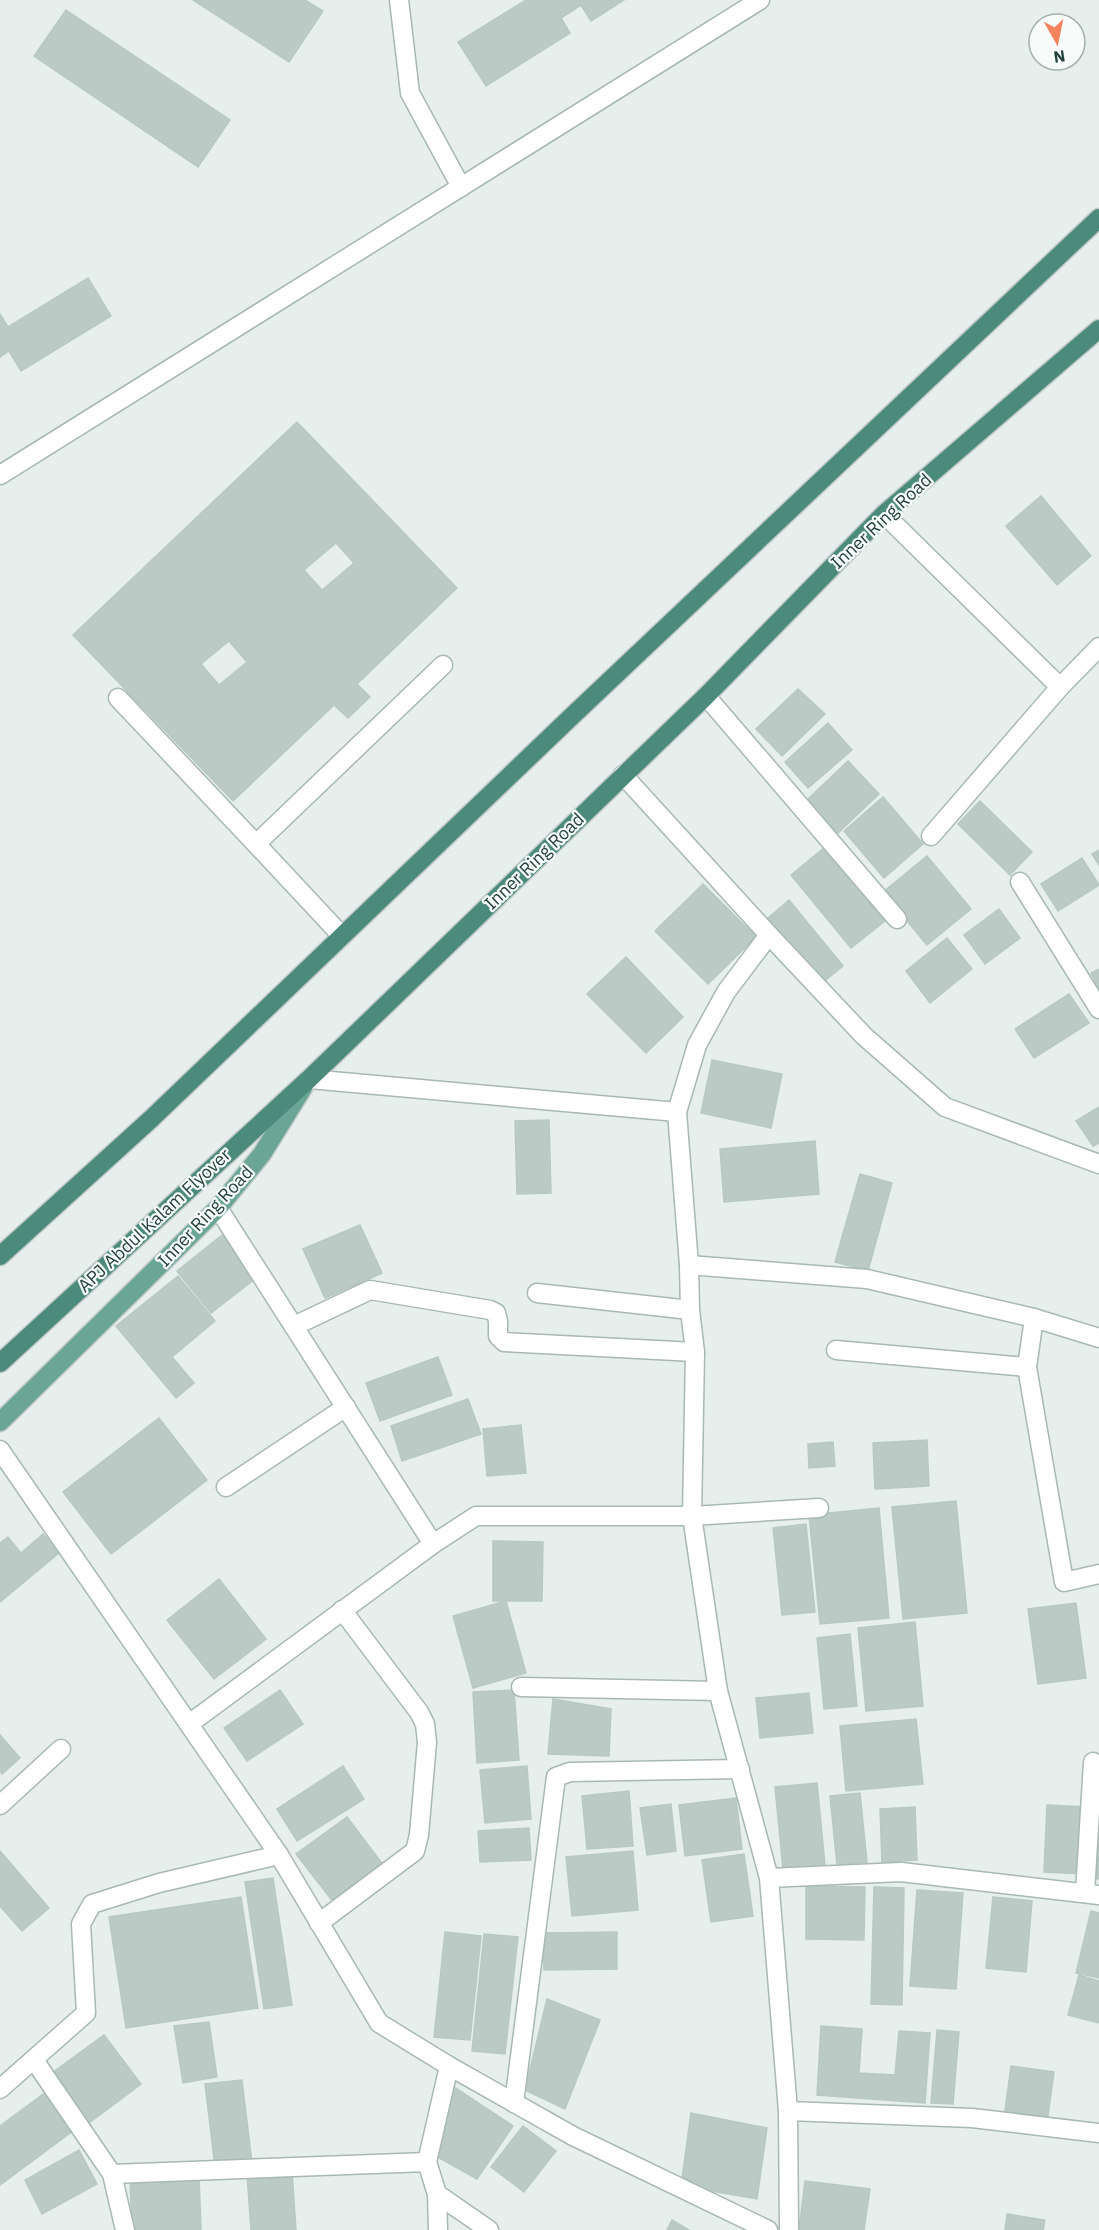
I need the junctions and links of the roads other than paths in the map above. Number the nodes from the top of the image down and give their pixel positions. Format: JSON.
{"nodes":[{"id":1,"x":399,"y":0,"type":"edge"},
{"id":2,"x":760,"y":0,"type":"edge"},
{"id":3,"x":461,"y":187,"type":"junction"},
{"id":4,"x":1099,"y":218,"type":"edge"},
{"id":5,"x":1099,"y":329,"type":"edge"},
{"id":6,"x":0,"y":476,"type":"edge"},
{"id":7,"x":884,"y":514,"type":"junction"},
{"id":8,"x":1099,"y":647,"type":"edge"},
{"id":9,"x":443,"y":665,"type":"dead end"},
{"id":10,"x":1060,"y":687,"type":"junction"},
{"id":11,"x":706,"y":696,"type":"junction"},
{"id":12,"x":118,"y":698,"type":"dead end"},
{"id":13,"x":623,"y":775,"type":"junction"},
{"id":14,"x":931,"y":836,"type":"dead end"},
{"id":15,"x":256,"y":844,"type":"junction"},
{"id":16,"x":1020,"y":882,"type":"dead end"},
{"id":17,"x":897,"y":919,"type":"dead end"},
{"id":18,"x":769,"y":935,"type":"junction"},
{"id":19,"x":342,"y":936,"type":"junction"},
{"id":20,"x":1099,"y":1009,"type":"edge"},
{"id":21,"x":309,"y":1078,"type":"junction"},
{"id":22,"x":677,"y":1112,"type":"junction"},
{"id":23,"x":1099,"y":1164,"type":"edge"},
{"id":24,"x":218,"y":1208,"type":"junction"},
{"id":25,"x":0,"y":1256,"type":"edge"},
{"id":26,"x":689,"y":1265,"type":"junction"},
{"id":27,"x":537,"y":1293,"type":"dead end"},
{"id":28,"x":690,"y":1310,"type":"junction"},
{"id":29,"x":1034,"y":1318,"type":"junction"},
{"id":30,"x":294,"y":1326,"type":"junction"},
{"id":31,"x":1099,"y":1338,"type":"edge"},
{"id":32,"x":836,"y":1350,"type":"dead end"},
{"id":33,"x":695,"y":1352,"type":"junction"},
{"id":34,"x":0,"y":1363,"type":"edge"},
{"id":35,"x":1027,"y":1367,"type":"junction"},
{"id":36,"x":346,"y":1407,"type":"junction"},
{"id":37,"x":0,"y":1422,"type":"edge"},
{"id":38,"x":0,"y":1450,"type":"edge"},
{"id":39,"x":226,"y":1487,"type":"dead end"},
{"id":40,"x":819,"y":1508,"type":"dead end"},
{"id":41,"x":692,"y":1516,"type":"junction"},
{"id":42,"x":433,"y":1544,"type":"junction"},
{"id":43,"x":1099,"y":1575,"type":"edge"},
{"id":44,"x":342,"y":1610,"type":"junction"},
{"id":45,"x":521,"y":1687,"type":"dead end"},
{"id":46,"x":718,"y":1690,"type":"junction"},
{"id":47,"x":189,"y":1724,"type":"junction"},
{"id":48,"x":61,"y":1749,"type":"dead end"},
{"id":49,"x":1093,"y":1762,"type":"dead end"},
{"id":50,"x":740,"y":1769,"type":"junction"},
{"id":51,"x":0,"y":1805,"type":"edge"},
{"id":52,"x":279,"y":1855,"type":"junction"},
{"id":53,"x":769,"y":1878,"type":"junction"},
{"id":54,"x":1092,"y":1894,"type":"edge"},
{"id":55,"x":320,"y":1923,"type":"junction"},
{"id":56,"x":34,"y":2060,"type":"junction"},
{"id":57,"x":449,"y":2066,"type":"junction"},
{"id":58,"x":0,"y":2089,"type":"edge"},
{"id":59,"x":514,"y":2103,"type":"junction"},
{"id":60,"x":788,"y":2111,"type":"junction"},
{"id":61,"x":1099,"y":2133,"type":"edge"},
{"id":62,"x":427,"y":2162,"type":"junction"},
{"id":63,"x":112,"y":2174,"type":"junction"},
{"id":64,"x":436,"y":2194,"type":"junction"},
{"id":65,"x":125,"y":2230,"type":"edge"},
{"id":66,"x":438,"y":2230,"type":"edge"},
{"id":67,"x":489,"y":2230,"type":"edge"},
{"id":68,"x":768,"y":2230,"type":"edge"},
{"id":69,"x":789,"y":2230,"type":"edge"}],
"edges":[{"from":1,"to":3,"type":"street"},
{"from":2,"to":3,"type":"street"},
{"from":3,"to":6,"type":"street"},
{"from":4,"to":19,"type":"highway"},
{"from":5,"to":7,"type":"highway","name":"Inner Ring Road"},
{"from":7,"to":10,"type":"street"},
{"from":7,"to":11,"type":"highway","name":"Inner Ring Road"},
{"from":8,"to":10,"type":"street"},
{"from":9,"to":15,"type":"street"},
{"from":10,"to":14,"type":"street"},
{"from":11,"to":13,"type":"highway","name":"Inner Ring Road"},
{"from":11,"to":17,"type":"street"},
{"from":12,"to":15,"type":"street"},
{"from":13,"to":18,"type":"street"},
{"from":13,"to":21,"type":"highway","name":"Inner Ring Road"},
{"from":15,"to":19,"type":"street"},
{"from":16,"to":20,"type":"street"},
{"from":18,"to":22,"type":"street"},
{"from":18,"to":23,"type":"street"},
{"from":19,"to":25,"type":"highway"},
{"from":21,"to":22,"type":"street"},
{"from":21,"to":24,"type":"main road","name":"Inner Ring Road"},
{"from":21,"to":34,"type":"highway","name":"APJ Abdul Kalam Flyover"},
{"from":22,"to":26,"type":"street"},
{"from":24,"to":30,"type":"street"},
{"from":24,"to":37,"type":"main road","name":"Inner Ring Road"},
{"from":26,"to":28,"type":"street"},
{"from":26,"to":29,"type":"street"},
{"from":27,"to":28,"type":"street"},
{"from":28,"to":33,"type":"street"},
{"from":29,"to":31,"type":"street"},
{"from":29,"to":35,"type":"street"},
{"from":30,"to":33,"type":"street"},
{"from":30,"to":36,"type":"street"},
{"from":32,"to":35,"type":"street"},
{"from":33,"to":41,"type":"street"},
{"from":35,"to":43,"type":"street"},
{"from":36,"to":39,"type":"street"},
{"from":36,"to":42,"type":"street"},
{"from":38,"to":47,"type":"street"},
{"from":40,"to":41,"type":"street"},
{"from":41,"to":42,"type":"street"},
{"from":41,"to":46,"type":"street"},
{"from":42,"to":44,"type":"street"},
{"from":44,"to":47,"type":"street"},
{"from":44,"to":55,"type":"street"},
{"from":45,"to":46,"type":"street"},
{"from":46,"to":50,"type":"street"},
{"from":47,"to":52,"type":"street"},
{"from":48,"to":51,"type":"street"},
{"from":49,"to":54,"type":"street"},
{"from":50,"to":53,"type":"street"},
{"from":50,"to":59,"type":"street"},
{"from":52,"to":55,"type":"street"},
{"from":52,"to":56,"type":"street"},
{"from":53,"to":54,"type":"street"},
{"from":53,"to":60,"type":"street"},
{"from":55,"to":57,"type":"street"},
{"from":56,"to":58,"type":"street"},
{"from":56,"to":63,"type":"street"},
{"from":57,"to":59,"type":"street"},
{"from":57,"to":62,"type":"street"},
{"from":59,"to":68,"type":"street"},
{"from":60,"to":61,"type":"street"},
{"from":60,"to":69,"type":"street"},
{"from":62,"to":63,"type":"street"},
{"from":62,"to":64,"type":"street"},
{"from":63,"to":65,"type":"street"},
{"from":64,"to":66,"type":"street"},
{"from":64,"to":67,"type":"street"}]}
